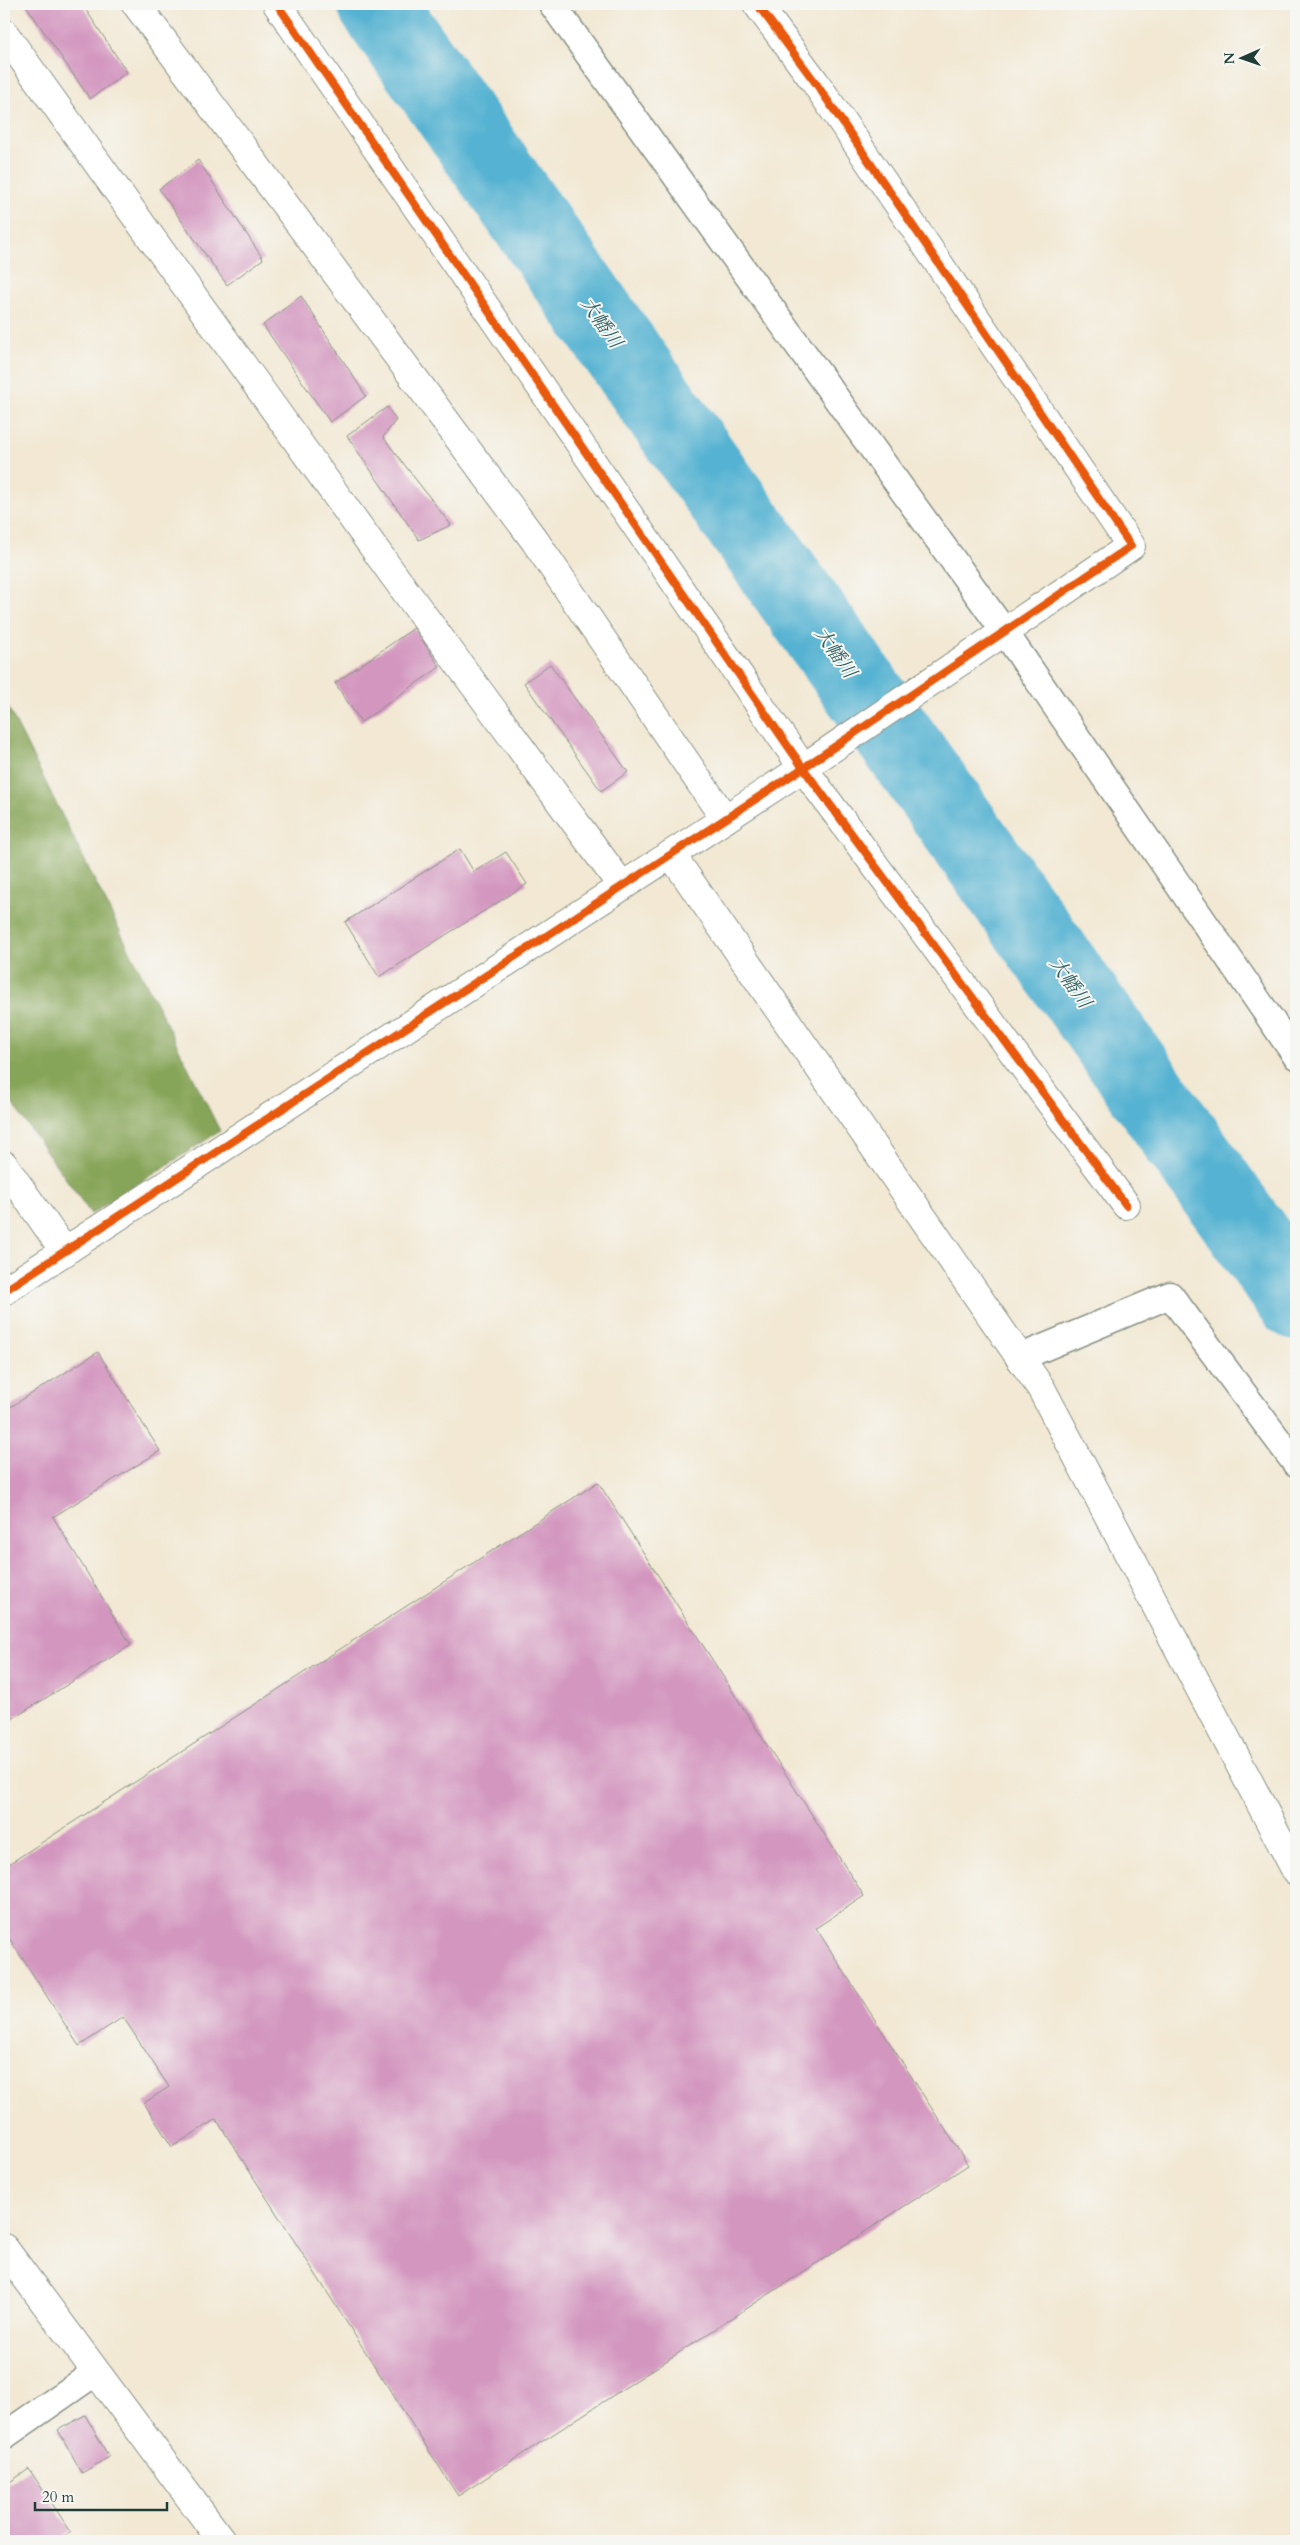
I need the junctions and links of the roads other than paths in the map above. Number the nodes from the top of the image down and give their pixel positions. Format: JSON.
{"nodes":[{"id":1,"x":136,"y":4,"type":"edge"},
{"id":2,"x":277,"y":4,"type":"edge"},
{"id":3,"x":552,"y":4,"type":"edge"},
{"id":4,"x":758,"y":4,"type":"edge"},
{"id":5,"x":4,"y":33,"type":"edge"},
{"id":6,"x":1004,"y":631,"type":"junction"},
{"id":7,"x":803,"y":768,"type":"junction"},
{"id":8,"x":725,"y":819,"type":"junction"},
{"id":9,"x":671,"y":854,"type":"junction"},
{"id":10,"x":622,"y":886,"type":"junction"},
{"id":11,"x":1296,"y":1056,"type":"edge"},
{"id":12,"x":4,"y":1166,"type":"edge"},
{"id":13,"x":1126,"y":1206,"type":"dead end"},
{"id":14,"x":65,"y":1252,"type":"junction"},
{"id":15,"x":4,"y":1291,"type":"edge"},
{"id":16,"x":1019,"y":1358,"type":"junction"},
{"id":17,"x":1296,"y":1464,"type":"edge"},
{"id":18,"x":1296,"y":1871,"type":"edge"},
{"id":19,"x":4,"y":2248,"type":"edge"},
{"id":20,"x":96,"y":2372,"type":"junction"},
{"id":21,"x":4,"y":2436,"type":"edge"},
{"id":22,"x":222,"y":2541,"type":"edge"}],
"edges":[{"from":1,"to":8,"type":"street"},
{"from":2,"to":7,"type":"street"},
{"from":3,"to":6,"type":"lane"},
{"from":4,"to":6,"type":"street"},
{"from":5,"to":10,"type":"street"},
{"from":6,"to":7,"type":"street"},
{"from":6,"to":11,"type":"lane"},
{"from":7,"to":8,"type":"street"},
{"from":7,"to":13,"type":"street"},
{"from":8,"to":9,"type":"street"},
{"from":9,"to":10,"type":"street"},
{"from":9,"to":16,"type":"street"},
{"from":10,"to":14,"type":"street"},
{"from":12,"to":14,"type":"street"},
{"from":14,"to":15,"type":"street"},
{"from":16,"to":17,"type":"lane"},
{"from":16,"to":18,"type":"street"},
{"from":19,"to":20,"type":"street"},
{"from":20,"to":21,"type":"lane"},
{"from":20,"to":22,"type":"street"}]}
